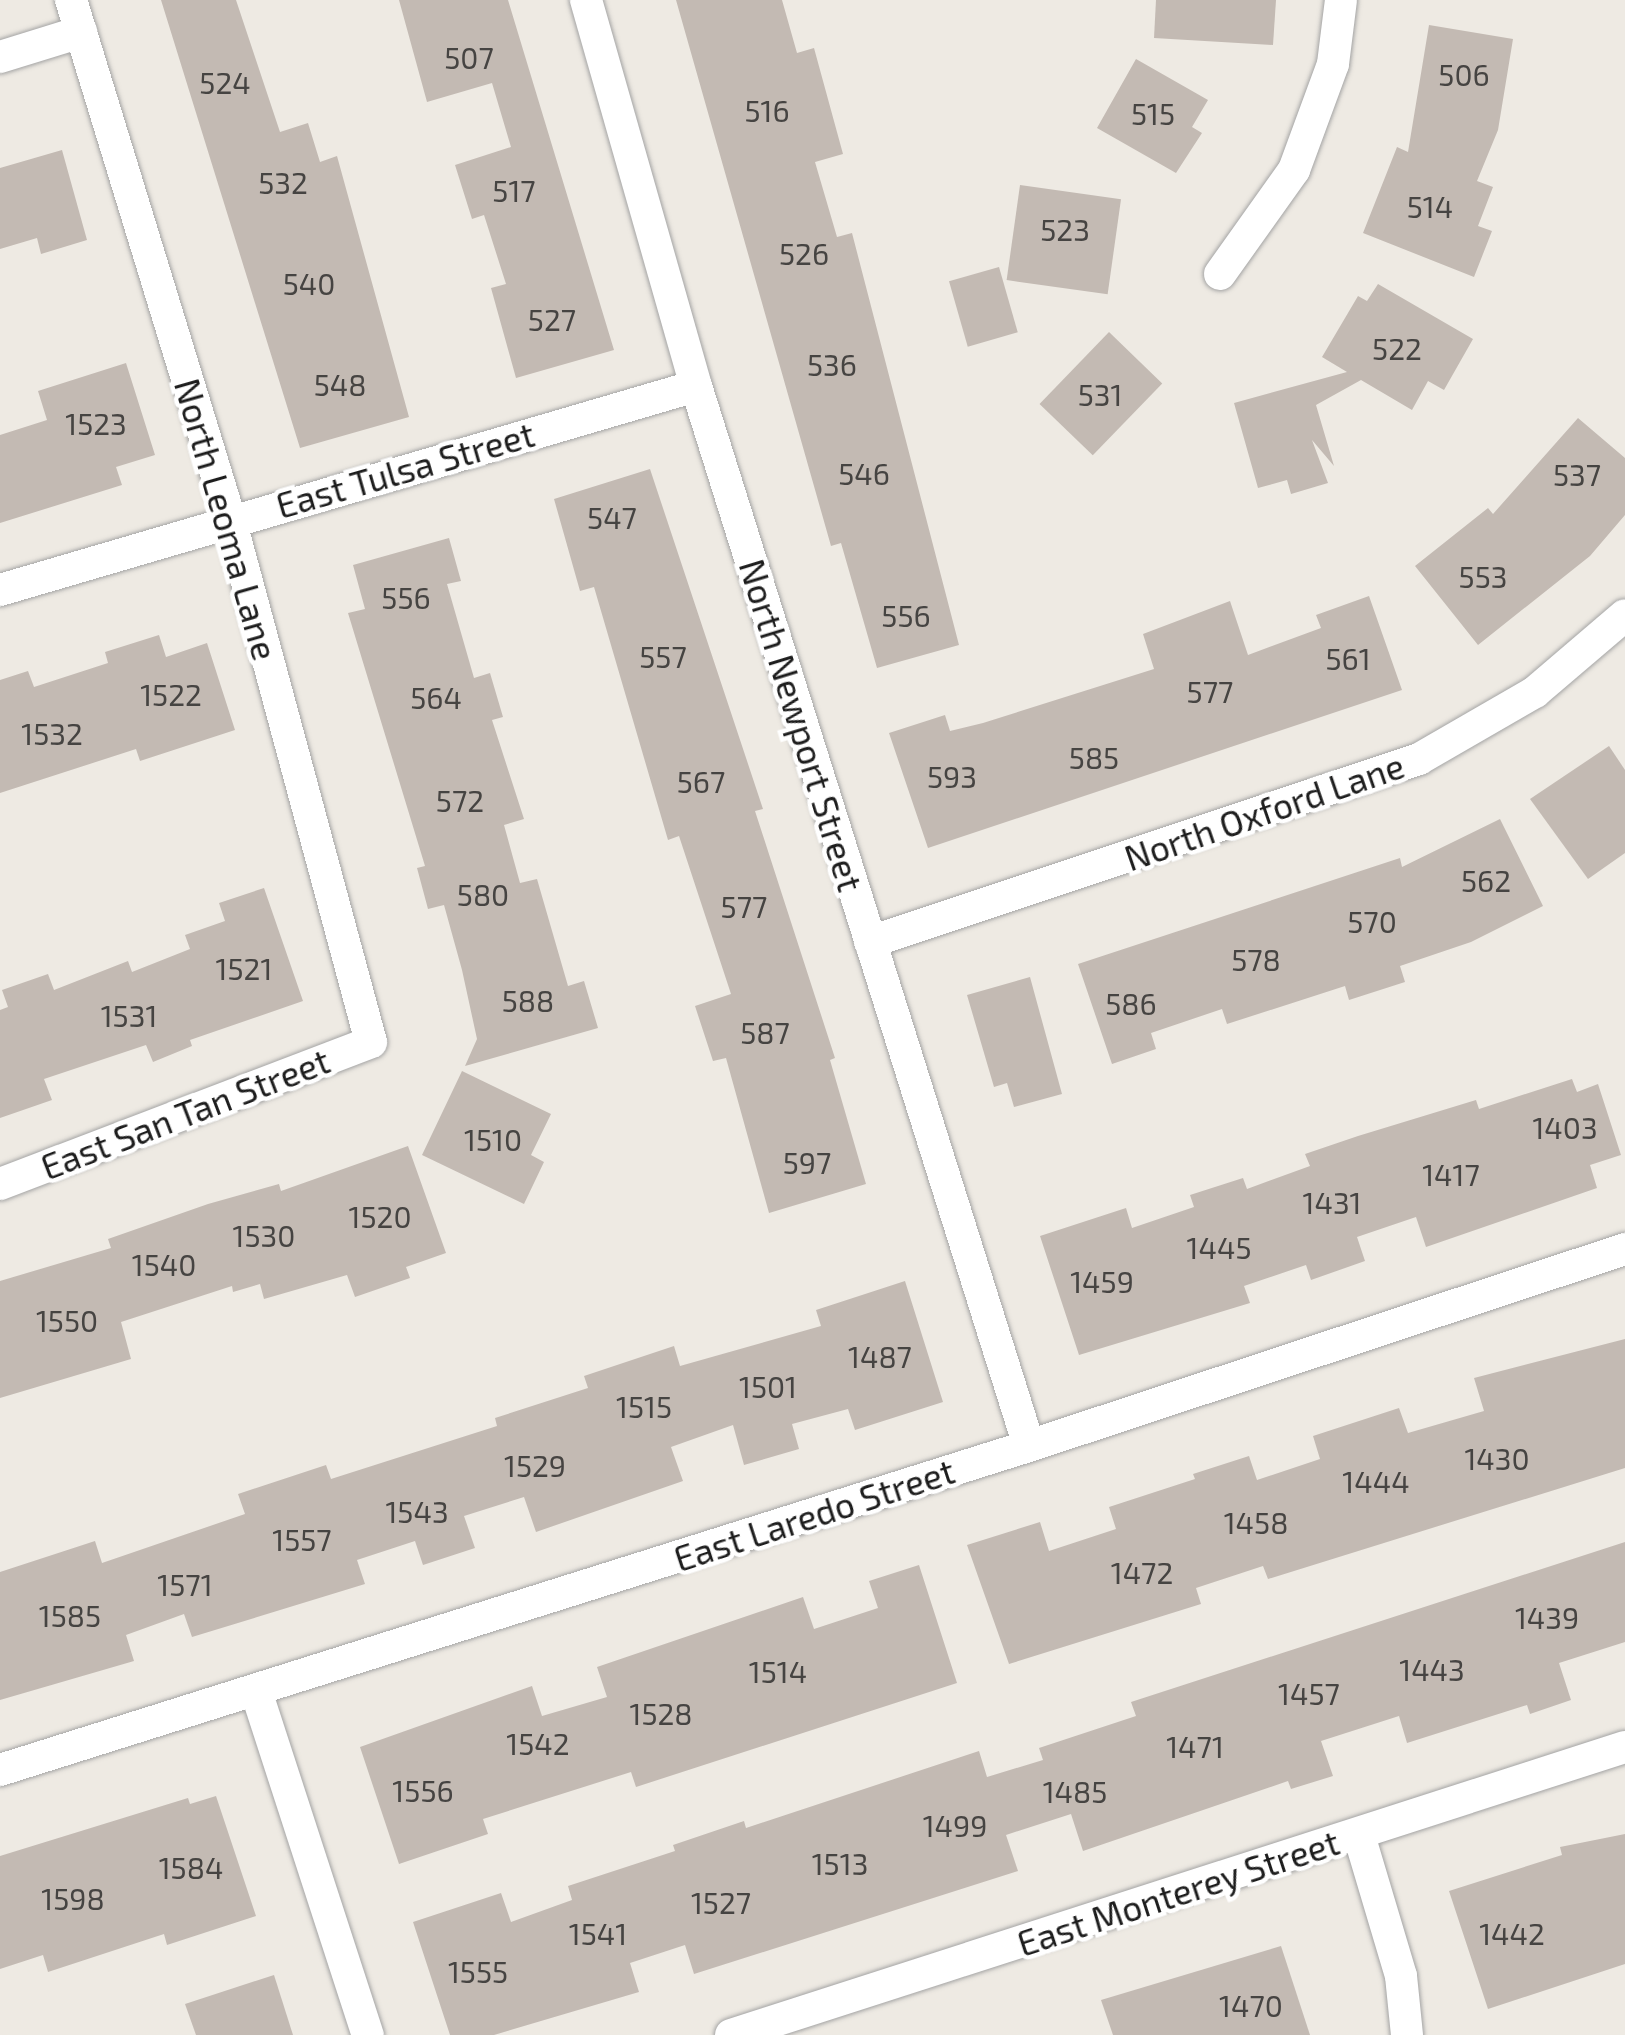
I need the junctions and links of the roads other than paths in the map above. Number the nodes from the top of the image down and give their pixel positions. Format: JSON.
{"nodes":[{"id":1,"x":71,"y":0,"type":"edge"},
{"id":2,"x":586,"y":0,"type":"edge"},
{"id":3,"x":1341,"y":0,"type":"edge"},
{"id":4,"x":81,"y":32,"type":"junction"},
{"id":5,"x":0,"y":57,"type":"edge"},
{"id":6,"x":1220,"y":274,"type":"dead end"},
{"id":7,"x":696,"y":386,"type":"junction"},
{"id":8,"x":230,"y":520,"type":"junction"},
{"id":9,"x":0,"y":590,"type":"edge"},
{"id":10,"x":1625,"y":615,"type":"edge"},
{"id":11,"x":870,"y":942,"type":"junction"},
{"id":12,"x":371,"y":1042,"type":"joint"},
{"id":13,"x":0,"y":1184,"type":"edge"},
{"id":14,"x":1625,"y":1248,"type":"edge"},
{"id":15,"x":1029,"y":1446,"type":"junction"},
{"id":16,"x":256,"y":1691,"type":"junction"},
{"id":17,"x":1625,"y":1746,"type":"edge"},
{"id":18,"x":0,"y":1770,"type":"edge"},
{"id":19,"x":1359,"y":1835,"type":"junction"},
{"id":20,"x":368,"y":2035,"type":"edge"},
{"id":21,"x":731,"y":2035,"type":"edge"},
{"id":22,"x":1407,"y":2035,"type":"edge"}],
"edges":[{"from":1,"to":4,"type":"street","name":"North Leoma Lane"},
{"from":2,"to":7,"type":"street","name":"North Newport Street"},
{"from":3,"to":6,"type":"street"},
{"from":4,"to":5,"type":"street"},
{"from":4,"to":8,"type":"street","name":"North Leoma Lane"},
{"from":7,"to":8,"type":"street","name":"East Tulsa Street"},
{"from":7,"to":11,"type":"street","name":"North Newport Street"},
{"from":8,"to":9,"type":"street","name":"East Tulsa Street"},
{"from":8,"to":12,"type":"street","name":"North Leoma Lane"},
{"from":10,"to":11,"type":"street","name":"North Oxford Lane"},
{"from":11,"to":15,"type":"street","name":"North Newport Street"},
{"from":12,"to":13,"type":"street","name":"East San Tan Street"},
{"from":14,"to":15,"type":"street","name":"East Laredo Street"},
{"from":15,"to":16,"type":"street","name":"East Laredo Street"},
{"from":16,"to":18,"type":"street","name":"East Laredo Street"},
{"from":16,"to":20,"type":"street"},
{"from":17,"to":19,"type":"street","name":"East Monterey Street"},
{"from":19,"to":21,"type":"street","name":"East Monterey Street"},
{"from":19,"to":22,"type":"street"}]}
